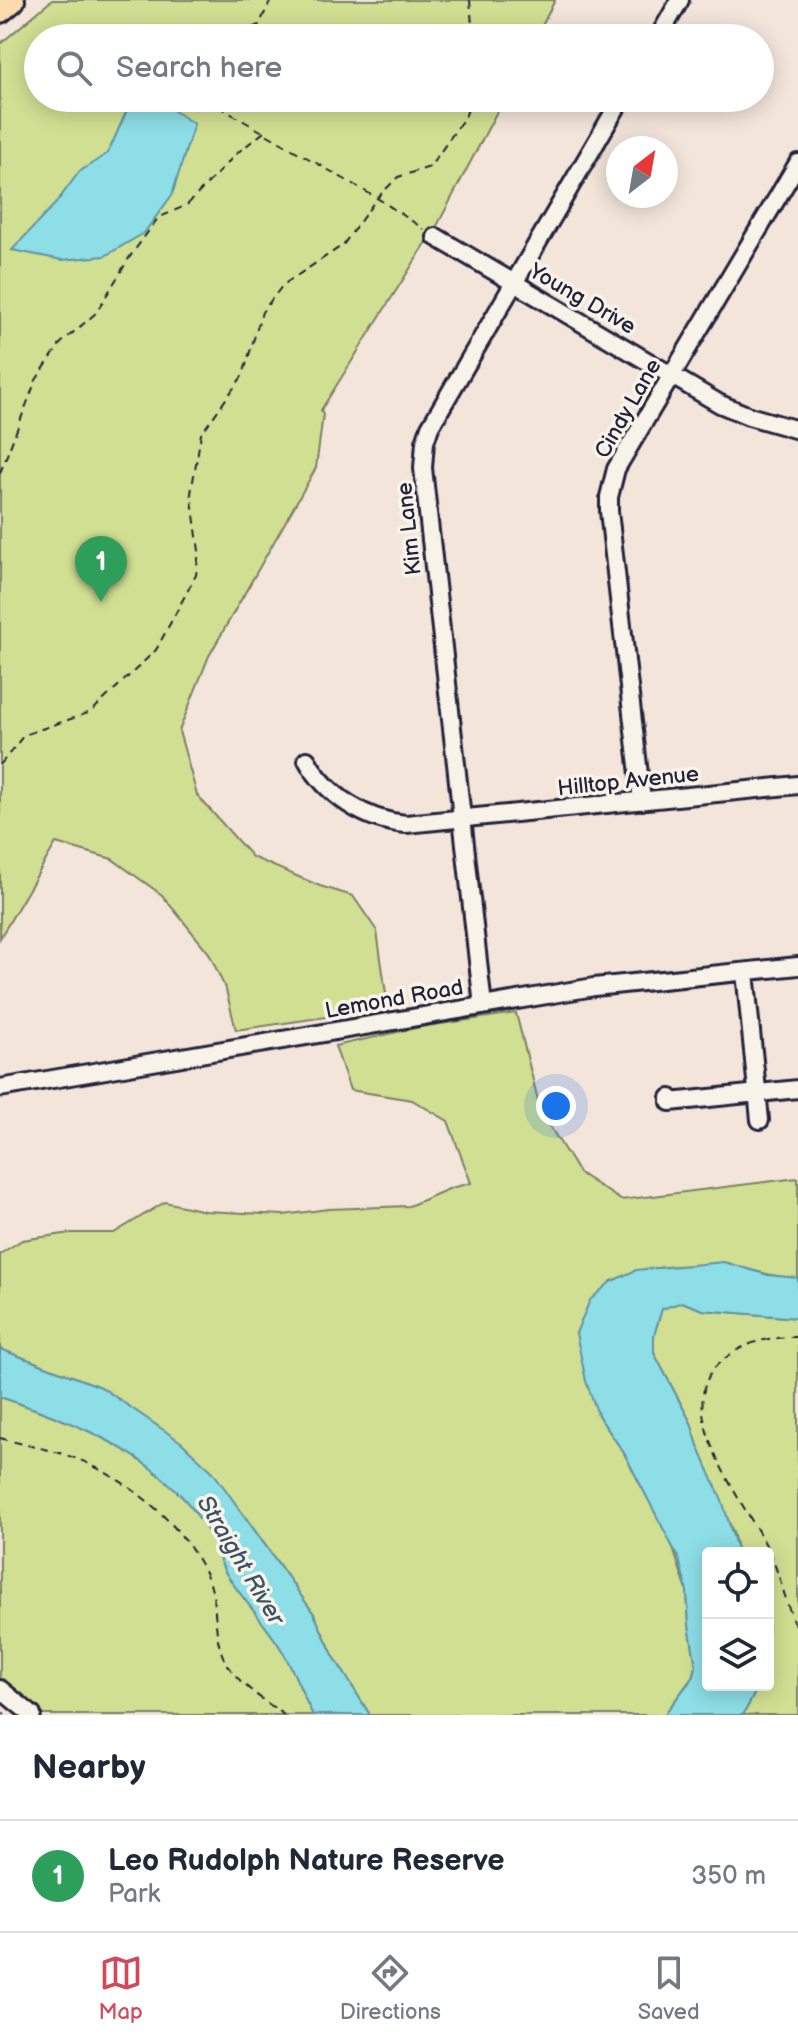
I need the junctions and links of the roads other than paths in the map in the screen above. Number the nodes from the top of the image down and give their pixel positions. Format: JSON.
{"nodes":[{"id":1,"x":12,"y":0,"type":"edge"},
{"id":2,"x":680,"y":0,"type":"edge"},
{"id":3,"x":0,"y":10,"type":"edge"},
{"id":4,"x":666,"y":24,"type":"edge"},
{"id":5,"x":614,"y":112,"type":"edge"},
{"id":6,"x":798,"y":163,"type":"edge"},
{"id":7,"x":431,"y":234,"type":"road end"},
{"id":8,"x":514,"y":283,"type":"junction"},
{"id":9,"x":671,"y":375,"type":"junction"},
{"id":10,"x":798,"y":430,"type":"edge"},
{"id":11,"x":307,"y":760,"type":"dead end"},
{"id":12,"x":798,"y":785,"type":"edge"},
{"id":13,"x":642,"y":801,"type":"junction"},
{"id":14,"x":462,"y":819,"type":"junction"},
{"id":15,"x":798,"y":966,"type":"edge"},
{"id":16,"x":745,"y":972,"type":"junction"},
{"id":17,"x":483,"y":1006,"type":"junction"},
{"id":18,"x":0,"y":1088,"type":"edge"},
{"id":19,"x":798,"y":1089,"type":"edge"},
{"id":20,"x":757,"y":1093,"type":"junction"},
{"id":21,"x":670,"y":1098,"type":"dead end"},
{"id":22,"x":760,"y":1120,"type":"dead end"},
{"id":23,"x":0,"y":1689,"type":"edge"},
{"id":24,"x":32,"y":1715,"type":"edge"}],
"edges":[{"from":1,"to":3,"type":"highway"},
{"from":2,"to":4,"type":"street"},
{"from":5,"to":8,"type":"street","name":"Kim Lane"},
{"from":6,"to":9,"type":"street","name":"Cindy Lane"},
{"from":7,"to":8,"type":"street","name":"Young Drive"},
{"from":8,"to":9,"type":"street","name":"Young Drive"},
{"from":8,"to":14,"type":"street","name":"Kim Lane"},
{"from":9,"to":10,"type":"street","name":"Young Drive"},
{"from":9,"to":13,"type":"street","name":"Cindy Lane"},
{"from":11,"to":14,"type":"street","name":"Hilltop Avenue"},
{"from":12,"to":13,"type":"street","name":"Hilltop Avenue"},
{"from":13,"to":14,"type":"street","name":"Hilltop Avenue"},
{"from":14,"to":17,"type":"street","name":"Kim Lane"},
{"from":15,"to":16,"type":"street","name":"Lemond Road"},
{"from":16,"to":17,"type":"street","name":"Lemond Road"},
{"from":16,"to":20,"type":"street"},
{"from":17,"to":18,"type":"street","name":"Lemond Road"},
{"from":19,"to":20,"type":"street"},
{"from":20,"to":21,"type":"street"},
{"from":20,"to":22,"type":"street"},
{"from":23,"to":24,"type":"street"}]}
